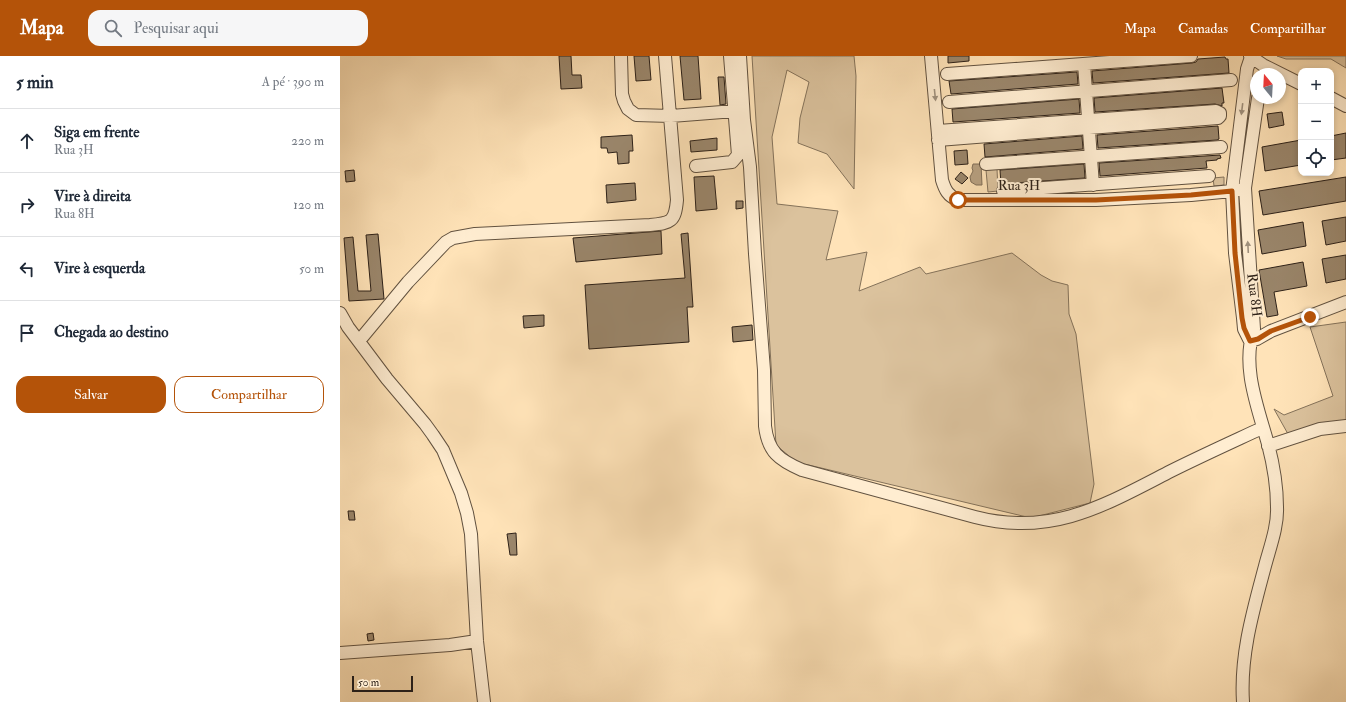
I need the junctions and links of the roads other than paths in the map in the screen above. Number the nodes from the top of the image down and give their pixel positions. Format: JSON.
{"nodes":[{"id":1,"x":621,"y":56,"type":"edge"},
{"id":2,"x":665,"y":56,"type":"edge"},
{"id":3,"x":730,"y":56,"type":"edge"},
{"id":4,"x":740,"y":56,"type":"edge"},
{"id":5,"x":931,"y":56,"type":"edge"},
{"id":6,"x":1191,"y":56,"type":"edge"},
{"id":7,"x":1251,"y":56,"type":"edge"},
{"id":8,"x":1062,"y":57,"type":"edge"},
{"id":9,"x":1086,"y":60,"type":"edge"},
{"id":10,"x":1260,"y":68,"type":"edge"},
{"id":11,"x":1286,"y":79,"type":"edge"},
{"id":12,"x":1231,"y":80,"type":"dead end"},
{"id":13,"x":1298,"y":83,"type":"edge"},
{"id":14,"x":1086,"y":92,"type":"junction"},
{"id":15,"x":1334,"y":100,"type":"edge"},
{"id":16,"x":949,"y":102,"type":"dead end"},
{"id":17,"x":1257,"y":104,"type":"edge"},
{"id":18,"x":1346,"y":106,"type":"edge"},
{"id":19,"x":735,"y":111,"type":"junction"},
{"id":20,"x":670,"y":116,"type":"junction"},
{"id":21,"x":1088,"y":124,"type":"junction"},
{"id":22,"x":938,"y":136,"type":"junction"},
{"id":23,"x":1221,"y":147,"type":"dead end"},
{"id":24,"x":1091,"y":157,"type":"junction"},
{"id":25,"x":986,"y":164,"type":"dead end"},
{"id":26,"x":696,"y":166,"type":"dead end"},
{"id":27,"x":1209,"y":176,"type":"dead end"},
{"id":28,"x":1093,"y":185,"type":"junction"},
{"id":29,"x":1245,"y":188,"type":"junction"},
{"id":30,"x":1003,"y":190,"type":"dead end"},
{"id":31,"x":1232,"y":191,"type":"junction"},
{"id":32,"x":1346,"y":302,"type":"edge"},
{"id":33,"x":340,"y":312,"type":"edge"},
{"id":34,"x":359,"y":341,"type":"junction"},
{"id":35,"x":1250,"y":341,"type":"junction"},
{"id":36,"x":1346,"y":426,"type":"edge"},
{"id":37,"x":1262,"y":428,"type":"junction"},
{"id":38,"x":1268,"y":446,"type":"junction"},
{"id":39,"x":478,"y":641,"type":"junction"},
{"id":40,"x":340,"y":653,"type":"edge"},
{"id":41,"x":484,"y":702,"type":"edge"},
{"id":42,"x":1243,"y":702,"type":"edge"}],
"edges":[{"from":1,"to":20,"type":"street"},
{"from":2,"to":20,"type":"street"},
{"from":3,"to":19,"type":"street"},
{"from":4,"to":37,"type":"street"},
{"from":5,"to":22,"type":"street","name":"Rua 3H","one_way":true},
{"from":6,"to":9,"type":"street"},
{"from":7,"to":10,"type":"street","name":"Rua 8H"},
{"from":7,"to":31,"type":"street","name":"Rua 8H","one_way":true},
{"from":8,"to":9,"type":"street"},
{"from":8,"to":9,"type":"street"},
{"from":9,"to":14,"type":"street"},
{"from":11,"to":13,"type":"street","name":"Rua 8H"},
{"from":12,"to":14,"type":"street"},
{"from":14,"to":16,"type":"street"},
{"from":14,"to":21,"type":"street"},
{"from":15,"to":18,"type":"street"},
{"from":17,"to":29,"type":"street","name":"Rua 8H"},
{"from":19,"to":20,"type":"street"},
{"from":19,"to":26,"type":"street"},
{"from":20,"to":34,"type":"street"},
{"from":21,"to":21,"type":"street"},
{"from":21,"to":22,"type":"street"},
{"from":21,"to":24,"type":"street"},
{"from":22,"to":31,"type":"street","name":"Rua 3H"},
{"from":23,"to":24,"type":"street"},
{"from":24,"to":25,"type":"street"},
{"from":24,"to":28,"type":"street"},
{"from":27,"to":28,"type":"street"},
{"from":28,"to":30,"type":"street"},
{"from":29,"to":31,"type":"street","name":"Rua 3H"},
{"from":35,"to":29,"type":"street","name":"Rua 8H","one_way":true},
{"from":31,"to":35,"type":"street","name":"Rua 8H"},
{"from":32,"to":35,"type":"street"},
{"from":33,"to":34,"type":"street"},
{"from":34,"to":39,"type":"street"},
{"from":35,"to":37,"type":"street"},
{"from":36,"to":38,"type":"street"},
{"from":37,"to":38,"type":"street"},
{"from":38,"to":42,"type":"street"},
{"from":39,"to":40,"type":"street"},
{"from":39,"to":41,"type":"street"}]}
